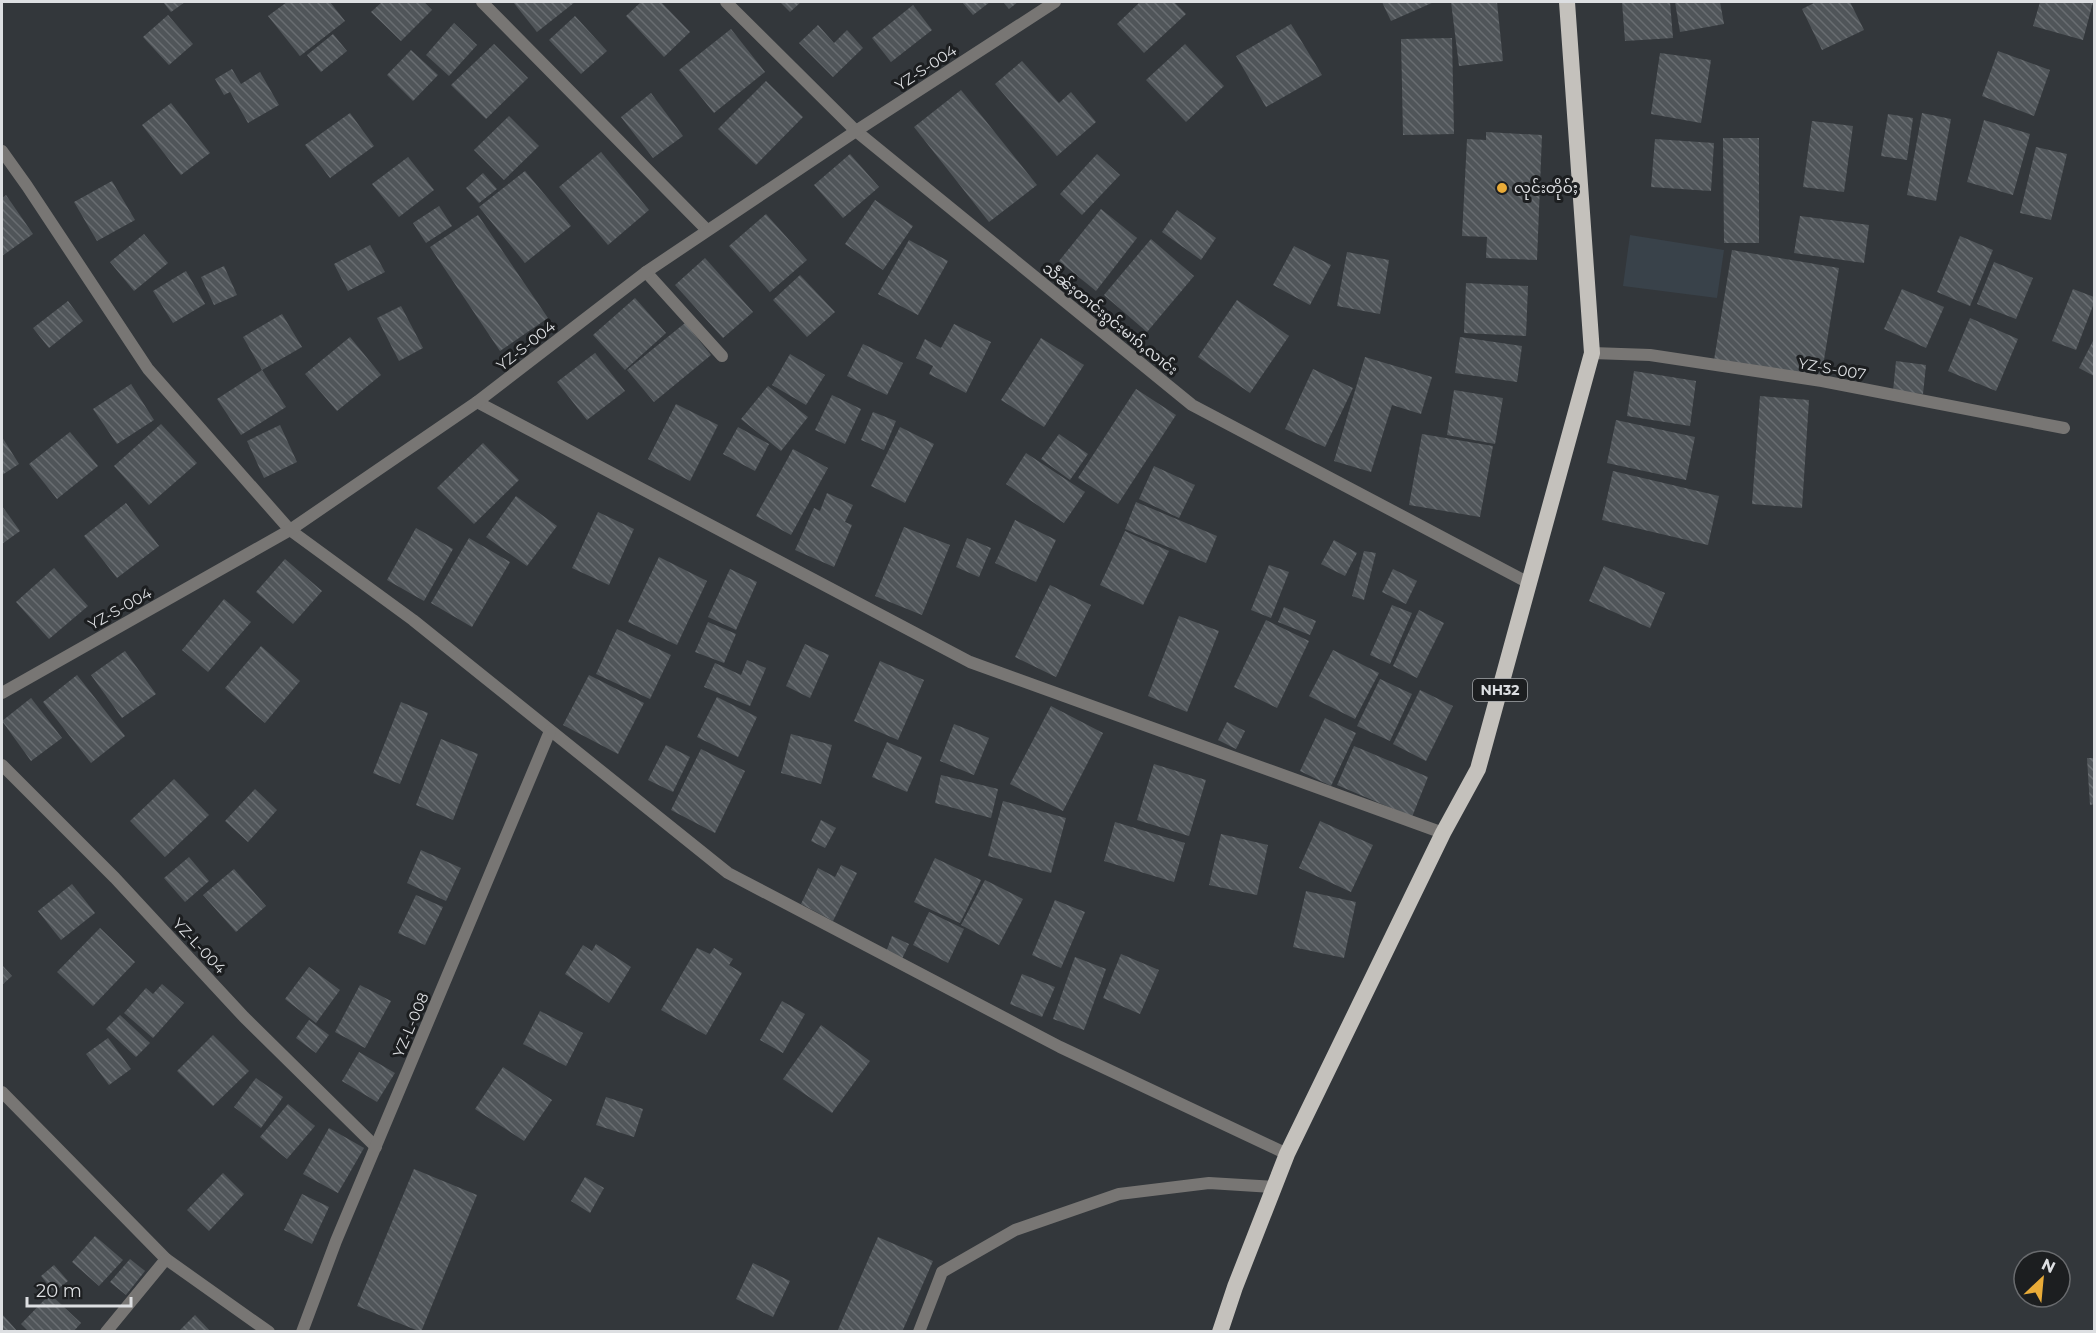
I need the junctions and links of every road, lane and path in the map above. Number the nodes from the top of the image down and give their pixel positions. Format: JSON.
{"nodes":[{"id":1,"x":482,"y":2,"type":"edge"},
{"id":2,"x":726,"y":2,"type":"edge"},
{"id":3,"x":1056,"y":2,"type":"edge"},
{"id":4,"x":1568,"y":2,"type":"edge"},
{"id":5,"x":855,"y":131,"type":"junction"},
{"id":6,"x":2,"y":151,"type":"edge"},
{"id":7,"x":707,"y":230,"type":"junction"},
{"id":8,"x":646,"y":272,"type":"junction"},
{"id":9,"x":1592,"y":353,"type":"junction"},
{"id":10,"x":722,"y":356,"type":"dead end"},
{"id":11,"x":477,"y":402,"type":"junction"},
{"id":12,"x":2064,"y":428,"type":"dead end"},
{"id":13,"x":290,"y":530,"type":"junction"},
{"id":14,"x":1529,"y":583,"type":"junction"},
{"id":15,"x":2,"y":693,"type":"edge"},
{"id":16,"x":550,"y":730,"type":"junction"},
{"id":17,"x":2,"y":765,"type":"edge"},
{"id":18,"x":1443,"y":833,"type":"junction"},
{"id":19,"x":2,"y":1092,"type":"edge"},
{"id":20,"x":376,"y":1148,"type":"junction"},
{"id":21,"x":1287,"y":1154,"type":"junction"},
{"id":22,"x":1274,"y":1188,"type":"junction"},
{"id":23,"x":166,"y":1259,"type":"junction"},
{"id":24,"x":106,"y":1332,"type":"edge"},
{"id":25,"x":269,"y":1332,"type":"edge"},
{"id":26,"x":302,"y":1332,"type":"edge"},
{"id":27,"x":919,"y":1332,"type":"edge"},
{"id":28,"x":1220,"y":1332,"type":"edge"}],
"edges":[{"from":1,"to":7,"type":"street"},
{"from":2,"to":5,"type":"street","name":"သဵၼ်ႈတၢင်းၵွင်းမၢၵ်ႇလၢင်း"},
{"from":3,"to":5,"type":"street","name":"YZ-S-004"},
{"from":4,"to":9,"type":"highway","number":"NH32"},
{"from":5,"to":7,"type":"street","name":"YZ-S-004"},
{"from":5,"to":14,"type":"street","name":"သဵၼ်ႈတၢင်းၵွင်းမၢၵ်ႇလၢင်း"},
{"from":6,"to":13,"type":"street"},
{"from":7,"to":8,"type":"street","name":"YZ-S-004"},
{"from":8,"to":10,"type":"street"},
{"from":8,"to":11,"type":"street","name":"YZ-S-004"},
{"from":9,"to":12,"type":"street","name":"YZ-S-007"},
{"from":9,"to":14,"type":"highway","number":"NH32"},
{"from":11,"to":13,"type":"street","name":"YZ-S-004"},
{"from":11,"to":18,"type":"street"},
{"from":13,"to":15,"type":"street","name":"YZ-S-004"},
{"from":13,"to":16,"type":"street"},
{"from":14,"to":18,"type":"highway","number":"NH32"},
{"from":16,"to":20,"type":"street","name":"YZ-L-008"},
{"from":16,"to":21,"type":"street"},
{"from":17,"to":20,"type":"street","name":"YZ-L-004"},
{"from":18,"to":21,"type":"highway","number":"NH32"},
{"from":19,"to":23,"type":"street"},
{"from":20,"to":26,"type":"street","name":"YZ-L-008"},
{"from":21,"to":22,"type":"highway","number":"NH32"},
{"from":22,"to":27,"type":"street"},
{"from":22,"to":28,"type":"highway","number":"NH32"},
{"from":23,"to":24,"type":"street"},
{"from":23,"to":25,"type":"street"}]}
